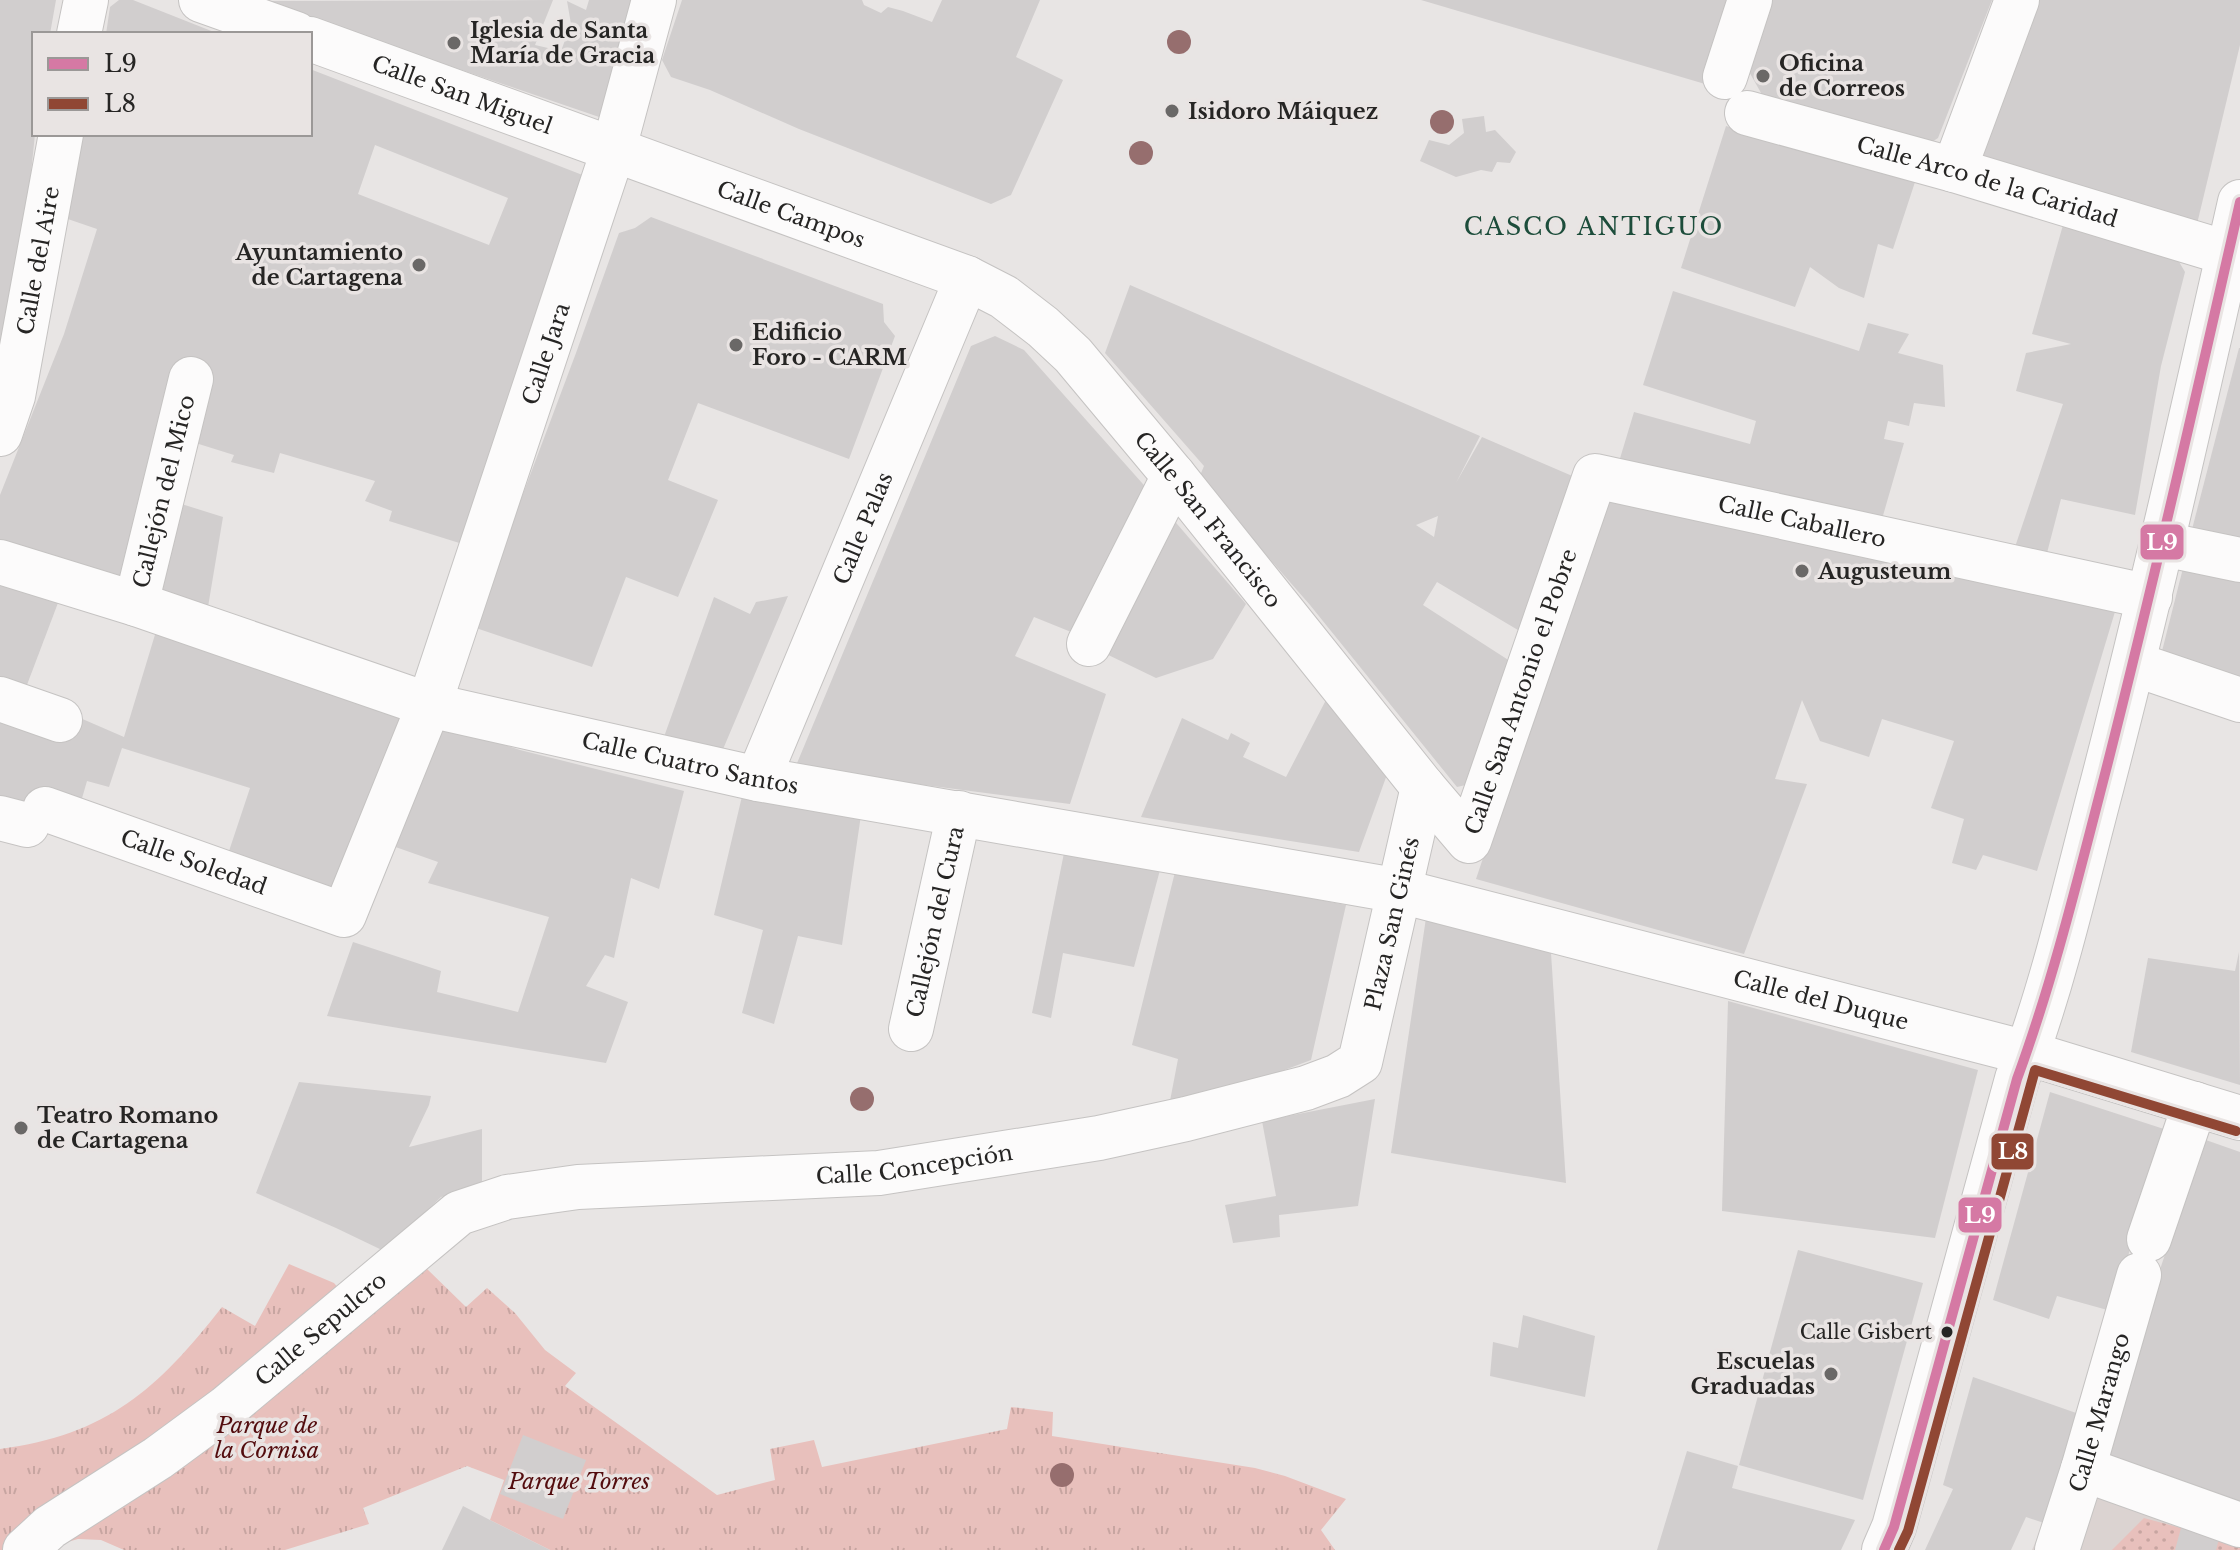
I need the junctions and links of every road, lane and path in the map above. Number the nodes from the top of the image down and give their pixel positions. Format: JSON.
{"nodes":[{"id":1,"x":86,"y":0,"type":"edge"},
{"id":2,"x":201,"y":0,"type":"edge"},
{"id":3,"x":654,"y":0,"type":"edge"},
{"id":4,"x":1750,"y":0,"type":"edge"},
{"id":5,"x":2017,"y":0,"type":"edge"},
{"id":6,"x":79,"y":32,"type":"edge"},
{"id":7,"x":290,"y":32,"type":"edge"},
{"id":8,"x":312,"y":40,"type":"edge"},
{"id":9,"x":61,"y":136,"type":"edge"},
{"id":10,"x":614,"y":148,"type":"junction"},
{"id":11,"x":1954,"y":170,"type":"junction"},
{"id":12,"x":2240,"y":202,"type":"edge"},
{"id":13,"x":2234,"y":256,"type":"edge"},
{"id":14,"x":967,"y":278,"type":"junction"},
{"id":15,"x":191,"y":379,"type":"dead end"},
{"id":16,"x":0,"y":434,"type":"edge"},
{"id":17,"x":1174,"y":476,"type":"junction"},
{"id":18,"x":1595,"y":476,"type":"joint"},
{"id":19,"x":2163,"y":544,"type":"junction"},
{"id":20,"x":2240,"y":560,"type":"edge"},
{"id":21,"x":0,"y":562,"type":"edge"},
{"id":22,"x":2150,"y":597,"type":"junction"},
{"id":23,"x":136,"y":604,"type":"junction"},
{"id":24,"x":1089,"y":644,"type":"dead end"},
{"id":25,"x":2134,"y":664,"type":"junction"},
{"id":26,"x":0,"y":699,"type":"edge"},
{"id":27,"x":2240,"y":700,"type":"edge"},
{"id":28,"x":429,"y":705,"type":"junction"},
{"id":29,"x":60,"y":720,"type":"dead end"},
{"id":30,"x":758,"y":779,"type":"junction"},
{"id":31,"x":1423,"y":787,"type":"junction"},
{"id":32,"x":959,"y":813,"type":"junction"},
{"id":33,"x":24,"y":817,"type":"edge"},
{"id":34,"x":1400,"y":891,"type":"junction"},
{"id":35,"x":344,"y":915,"type":"joint"},
{"id":36,"x":911,"y":1029,"type":"dead end"},
{"id":37,"x":2027,"y":1053,"type":"junction"},
{"id":38,"x":1360,"y":1062,"type":"joint"},
{"id":39,"x":2195,"y":1104,"type":"junction"},
{"id":40,"x":2240,"y":1118,"type":"edge"},
{"id":41,"x":459,"y":1213,"type":"joint"},
{"id":42,"x":2083,"y":1469,"type":"junction"},
{"id":43,"x":2240,"y":1525,"type":"edge"},
{"id":44,"x":25,"y":1550,"type":"edge"},
{"id":45,"x":1884,"y":1550,"type":"edge"},
{"id":46,"x":2057,"y":1550,"type":"edge"}],
"edges":[{"from":1,"to":6,"type":"street"},
{"from":2,"to":7,"type":"street"},
{"from":3,"to":10,"type":"street","name":"Calle Jara"},
{"from":4,"to":11,"type":"street","name":"Calle Arco de la Caridad"},
{"from":5,"to":11,"type":"street"},
{"from":8,"to":10,"type":"street","name":"Calle San Miguel"},
{"from":9,"to":16,"type":"street","name":"Calle del Aire"},
{"from":10,"to":14,"type":"street","name":"Calle Campos"},
{"from":10,"to":28,"type":"street","name":"Calle Jara"},
{"from":11,"to":13,"type":"street","name":"Calle Arco de la Caridad"},
{"from":12,"to":13,"type":"street"},
{"from":13,"to":19,"type":"street"},
{"from":14,"to":17,"type":"street","name":"Calle San Francisco"},
{"from":14,"to":30,"type":"street","name":"Calle Palas"},
{"from":15,"to":23,"type":"street","name":"Callejón del Mico"},
{"from":17,"to":24,"type":"street"},
{"from":17,"to":31,"type":"street","name":"Calle San Francisco"},
{"from":18,"to":22,"type":"street","name":"Calle Caballero"},
{"from":18,"to":31,"type":"street","name":"Calle San Antonio el Pobre"},
{"from":19,"to":20,"type":"street"},
{"from":19,"to":22,"type":"street"},
{"from":21,"to":23,"type":"street","name":"Calle Cuatro Santos"},
{"from":22,"to":25,"type":"street"},
{"from":23,"to":28,"type":"street","name":"Calle Cuatro Santos"},
{"from":25,"to":27,"type":"street"},
{"from":25,"to":37,"type":"street"},
{"from":26,"to":29,"type":"street"},
{"from":28,"to":30,"type":"street","name":"Calle Cuatro Santos"},
{"from":28,"to":35,"type":"street","name":"Calle Jara"},
{"from":30,"to":32,"type":"street","name":"Calle Cuatro Santos"},
{"from":31,"to":34,"type":"street","name":"Plaza San Ginés"},
{"from":32,"to":34,"type":"street","name":"Calle Cuatro Santos"},
{"from":32,"to":36,"type":"street","name":"Callejón del Cura"},
{"from":33,"to":35,"type":"street","name":"Calle Soledad"},
{"from":34,"to":37,"type":"street","name":"Calle del Duque"},
{"from":34,"to":38,"type":"street","name":"Plaza San Ginés"},
{"from":37,"to":39,"type":"street","name":"Calle del Duque"},
{"from":37,"to":45,"type":"street"},
{"from":38,"to":41,"type":"street","name":"Calle Concepción"},
{"from":39,"to":40,"type":"street","name":"Calle del Duque"},
{"from":39,"to":42,"type":"street","name":"Calle Marango"},
{"from":41,"to":44,"type":"street","name":"Calle Sepulcro"},
{"from":42,"to":43,"type":"street"},
{"from":42,"to":46,"type":"street","name":"Calle Marango"}]}
